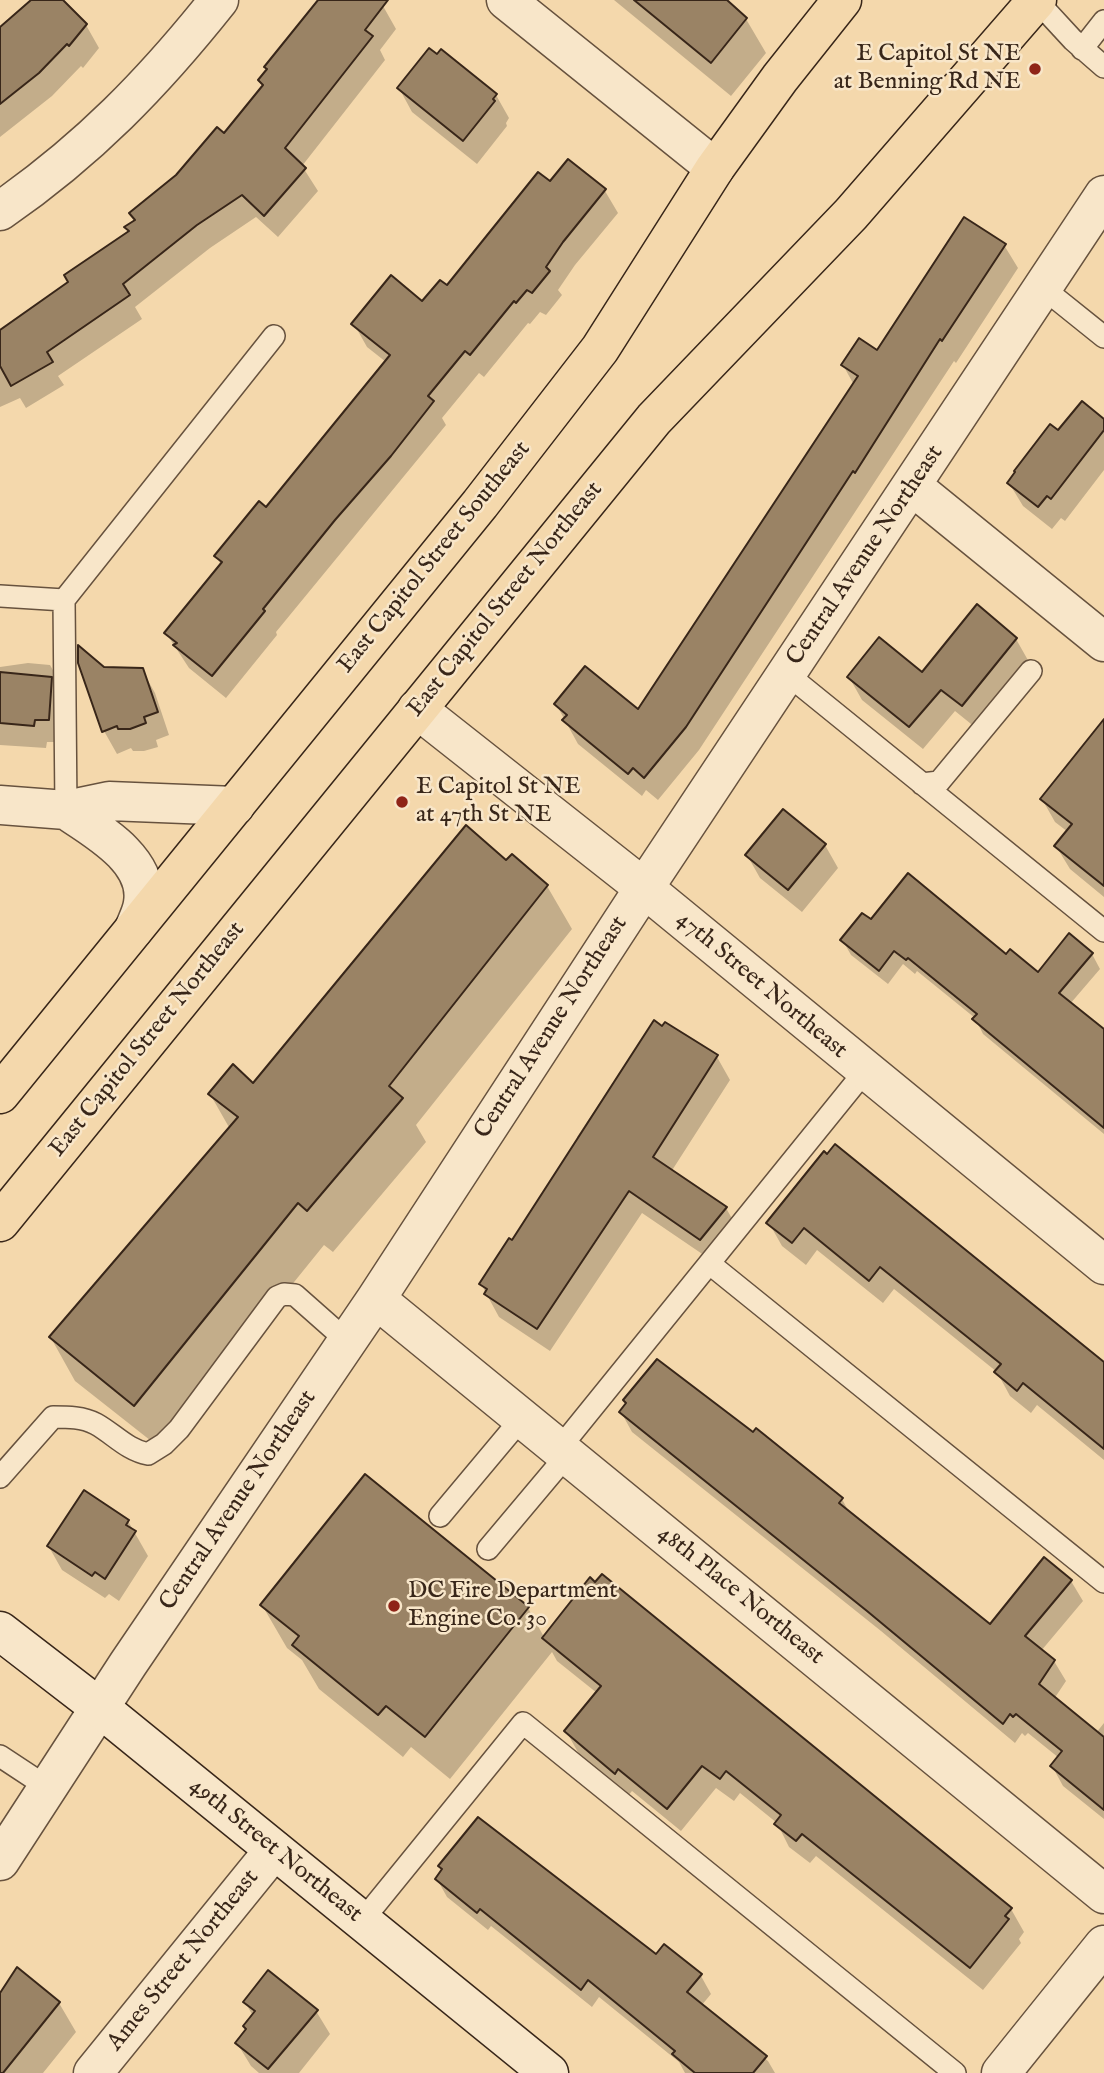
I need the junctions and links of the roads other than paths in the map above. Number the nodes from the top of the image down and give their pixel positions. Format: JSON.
{"nodes":[{"id":1,"x":219,"y":0,"type":"edge"},
{"id":2,"x":506,"y":0,"type":"edge"},
{"id":3,"x":1037,"y":0,"type":"edge"},
{"id":4,"x":833,"y":3,"type":"edge"},
{"id":5,"x":1104,"y":21,"type":"edge"},
{"id":6,"x":1082,"y":49,"type":"junction"},
{"id":7,"x":1104,"y":67,"type":"edge"},
{"id":8,"x":715,"y":168,"type":"junction"},
{"id":9,"x":1104,"y":195,"type":"edge"},
{"id":10,"x":0,"y":211,"type":"edge"},
{"id":11,"x":1043,"y":288,"type":"junction"},
{"id":12,"x":275,"y":337,"type":"dead end"},
{"id":13,"x":1104,"y":337,"type":"edge"},
{"id":14,"x":912,"y":486,"type":"junction"},
{"id":15,"x":0,"y":596,"type":"edge"},
{"id":16,"x":64,"y":600,"type":"junction"},
{"id":17,"x":1104,"y":642,"type":"edge"},
{"id":18,"x":1031,"y":671,"type":"dead end"},
{"id":19,"x":787,"y":674,"type":"junction"},
{"id":20,"x":417,"y":709,"type":"junction"},
{"id":21,"x":922,"y":784,"type":"junction"},
{"id":22,"x":0,"y":805,"type":"edge"},
{"id":23,"x":235,"y":806,"type":"junction"},
{"id":24,"x":66,"y":810,"type":"junction"},
{"id":25,"x":644,"y":888,"type":"junction"},
{"id":26,"x":134,"y":929,"type":"junction"},
{"id":27,"x":1104,"y":931,"type":"edge"},
{"id":28,"x":865,"y":1071,"type":"junction"},
{"id":29,"x":0,"y":1094,"type":"edge"},
{"id":30,"x":0,"y":1222,"type":"edge"},
{"id":31,"x":710,"y":1264,"type":"junction"},
{"id":32,"x":1104,"y":1265,"type":"edge"},
{"id":33,"x":376,"y":1299,"type":"junction"},
{"id":34,"x":347,"y":1341,"type":"junction"},
{"id":35,"x":522,"y":1418,"type":"junction"},
{"id":36,"x":563,"y":1452,"type":"junction"},
{"id":37,"x":0,"y":1477,"type":"edge"},
{"id":38,"x":440,"y":1516,"type":"dead end"},
{"id":39,"x":488,"y":1549,"type":"dead end"},
{"id":40,"x":1104,"y":1582,"type":"edge"},
{"id":41,"x":0,"y":1631,"type":"edge"},
{"id":42,"x":100,"y":1709,"type":"junction"},
{"id":43,"x":0,"y":1756,"type":"edge"},
{"id":44,"x":47,"y":1787,"type":"junction"},
{"id":45,"x":274,"y":1850,"type":"junction"},
{"id":46,"x":0,"y":1861,"type":"edge"},
{"id":47,"x":1104,"y":1894,"type":"edge"},
{"id":48,"x":362,"y":1921,"type":"junction"},
{"id":49,"x":1104,"y":1945,"type":"edge"},
{"id":50,"x":107,"y":2068,"type":"edge"},
{"id":51,"x":549,"y":2073,"type":"edge"},
{"id":52,"x":955,"y":2073,"type":"edge"},
{"id":53,"x":1001,"y":2073,"type":"edge"}],
"edges":[{"from":1,"to":10,"type":"street"},
{"from":2,"to":8,"type":"street"},
{"from":3,"to":6,"type":"lane"},
{"from":3,"to":20,"type":"main road","name":"East Capitol Street Northeast"},
{"from":4,"to":8,"type":"main road","name":"East Capitol Street Southeast"},
{"from":5,"to":6,"type":"lane"},
{"from":6,"to":7,"type":"lane"},
{"from":8,"to":23,"type":"main road","name":"East Capitol Street Southeast"},
{"from":9,"to":11,"type":"street","name":"Central Avenue Northeast"},
{"from":11,"to":13,"type":"lane"},
{"from":11,"to":14,"type":"street","name":"Central Avenue Northeast"},
{"from":12,"to":16,"type":"lane"},
{"from":14,"to":17,"type":"street"},
{"from":14,"to":19,"type":"street","name":"Central Avenue Northeast"},
{"from":15,"to":16,"type":"lane"},
{"from":16,"to":24,"type":"lane"},
{"from":18,"to":21,"type":"lane"},
{"from":19,"to":21,"type":"lane"},
{"from":19,"to":25,"type":"street","name":"Central Avenue Northeast"},
{"from":20,"to":25,"type":"street","name":"47th Street Northeast"},
{"from":20,"to":30,"type":"main road","name":"East Capitol Street Northeast"},
{"from":21,"to":27,"type":"lane"},
{"from":22,"to":24,"type":"street"},
{"from":23,"to":24,"type":"street"},
{"from":23,"to":26,"type":"main road","name":"East Capitol Street Southeast"},
{"from":24,"to":26,"type":"street"},
{"from":25,"to":28,"type":"street","name":"47th Street Northeast"},
{"from":25,"to":33,"type":"street","name":"Central Avenue Northeast"},
{"from":26,"to":29,"type":"main road","name":"East Capitol Street Southeast"},
{"from":28,"to":31,"type":"lane"},
{"from":28,"to":32,"type":"street","name":"47th Street Northeast"},
{"from":31,"to":36,"type":"lane"},
{"from":31,"to":40,"type":"lane"},
{"from":33,"to":34,"type":"street","name":"Central Avenue Northeast"},
{"from":33,"to":35,"type":"street","name":"48th Place Northeast"},
{"from":34,"to":37,"type":"lane"},
{"from":34,"to":42,"type":"street","name":"Central Avenue Northeast"},
{"from":35,"to":36,"type":"street","name":"48th Place Northeast"},
{"from":35,"to":38,"type":"lane"},
{"from":36,"to":39,"type":"lane"},
{"from":36,"to":47,"type":"street","name":"48th Place Northeast"},
{"from":41,"to":42,"type":"street","name":"49th Street Northeast"},
{"from":42,"to":44,"type":"street","name":"Central Avenue Northeast"},
{"from":42,"to":45,"type":"street","name":"49th Street Northeast"},
{"from":43,"to":44,"type":"lane"},
{"from":44,"to":46,"type":"street","name":"Central Avenue Northeast"},
{"from":45,"to":48,"type":"street","name":"49th Street Northeast"},
{"from":45,"to":50,"type":"street","name":"Ames Street Northeast"},
{"from":48,"to":51,"type":"street","name":"49th Street Northeast"},
{"from":48,"to":52,"type":"lane"},
{"from":49,"to":53,"type":"street"}]}
